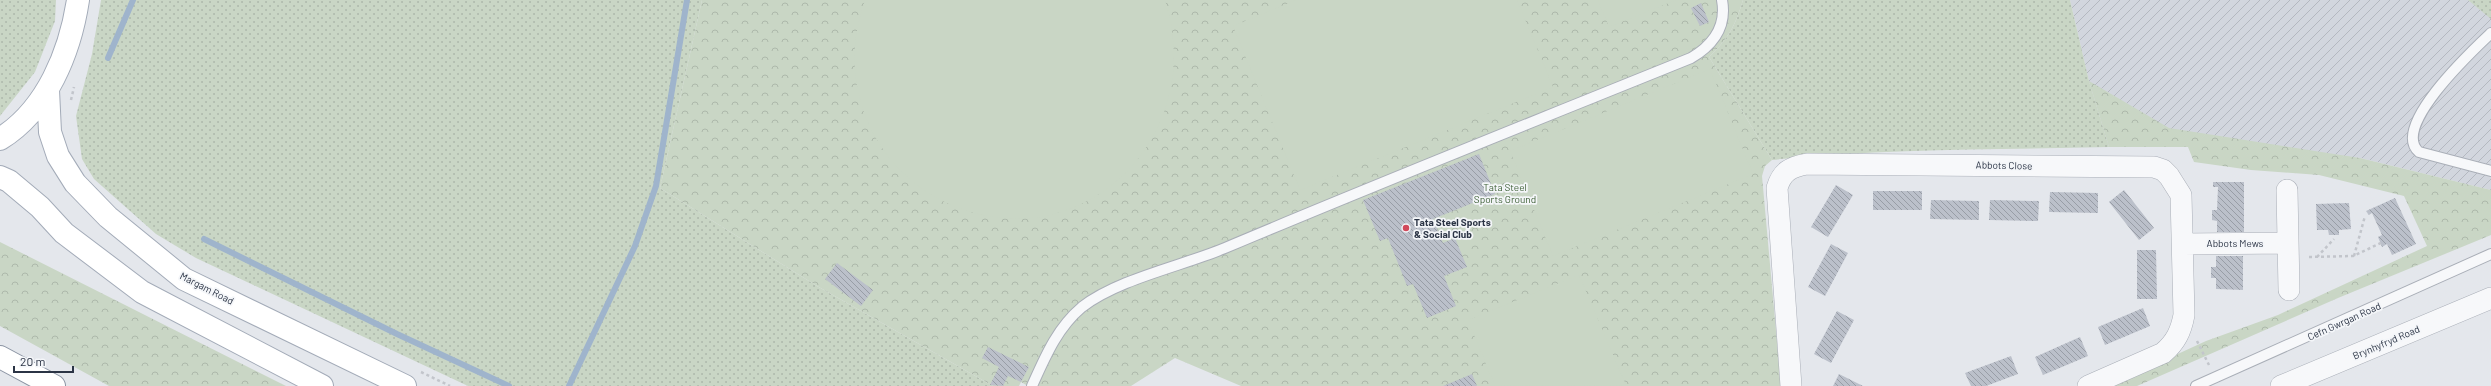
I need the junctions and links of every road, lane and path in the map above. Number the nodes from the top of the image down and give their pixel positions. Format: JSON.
{"nodes":[{"id":1,"x":78,"y":0,"type":"edge"},
{"id":2,"x":1722,"y":0,"type":"edge"},
{"id":3,"x":2491,"y":33,"type":"edge"},
{"id":4,"x":74,"y":84,"type":"dead end"},
{"id":5,"x":48,"y":90,"type":"junction"},
{"id":6,"x":70,"y":105,"type":"dead end"},
{"id":7,"x":0,"y":139,"type":"edge"},
{"id":8,"x":2491,"y":171,"type":"edge"},
{"id":9,"x":0,"y":177,"type":"edge"},
{"id":10,"x":2287,"y":190,"type":"dead end"},
{"id":11,"x":2365,"y":216,"type":"dead end"},
{"id":12,"x":2334,"y":239,"type":"dead end"},
{"id":13,"x":2381,"y":243,"type":"dead end"},
{"id":14,"x":2182,"y":244,"type":"junction"},
{"id":15,"x":2288,"y":250,"type":"junction"},
{"id":16,"x":2491,"y":254,"type":"edge"},
{"id":17,"x":2353,"y":256,"type":"junction"},
{"id":18,"x":2316,"y":257,"type":"junction"},
{"id":19,"x":2289,"y":290,"type":"dead end"},
{"id":20,"x":2491,"y":298,"type":"edge"},
{"id":21,"x":2181,"y":331,"type":"junction"},
{"id":22,"x":0,"y":357,"type":"edge"},
{"id":23,"x":410,"y":378,"type":"edge"},
{"id":24,"x":2215,"y":378,"type":"junction"},
{"id":25,"x":54,"y":386,"type":"edge"},
{"id":26,"x":322,"y":386,"type":"edge"},
{"id":27,"x":450,"y":386,"type":"edge"},
{"id":28,"x":1032,"y":386,"type":"edge"},
{"id":29,"x":1791,"y":386,"type":"edge"},
{"id":30,"x":2088,"y":386,"type":"edge"},
{"id":31,"x":2196,"y":386,"type":"edge"},
{"id":32,"x":2281,"y":386,"type":"edge"}],
"edges":[{"from":1,"to":5,"type":"main road"},
{"from":2,"to":28,"type":"lane"},
{"from":3,"to":8,"type":"lane"},
{"from":4,"to":6,"type":"path"},
{"from":5,"to":7,"type":"main road"},
{"from":5,"to":23,"type":"main road","name":"Margam Road"},
{"from":9,"to":26,"type":"main road"},
{"from":10,"to":15,"type":"street"},
{"from":11,"to":17,"type":"path"},
{"from":12,"to":18,"type":"path"},
{"from":13,"to":17,"type":"path"},
{"from":14,"to":15,"type":"street","name":"Abbots Mews"},
{"from":14,"to":21,"type":"street","name":"Abbots Close"},
{"from":14,"to":29,"type":"street","name":"Abbots Close"},
{"from":15,"to":18,"type":"path"},
{"from":15,"to":19,"type":"street"},
{"from":16,"to":24,"type":"lane","name":"Cefn Gwrgan Road"},
{"from":17,"to":18,"type":"path"},
{"from":20,"to":32,"type":"street","name":"Brynhyfryd Road"},
{"from":21,"to":24,"type":"path"},
{"from":21,"to":30,"type":"street","name":"Abbots Close"},
{"from":22,"to":25,"type":"main road"},
{"from":23,"to":27,"type":"path"},
{"from":24,"to":31,"type":"lane","name":"Cefn Gwrgan Road"}]}
